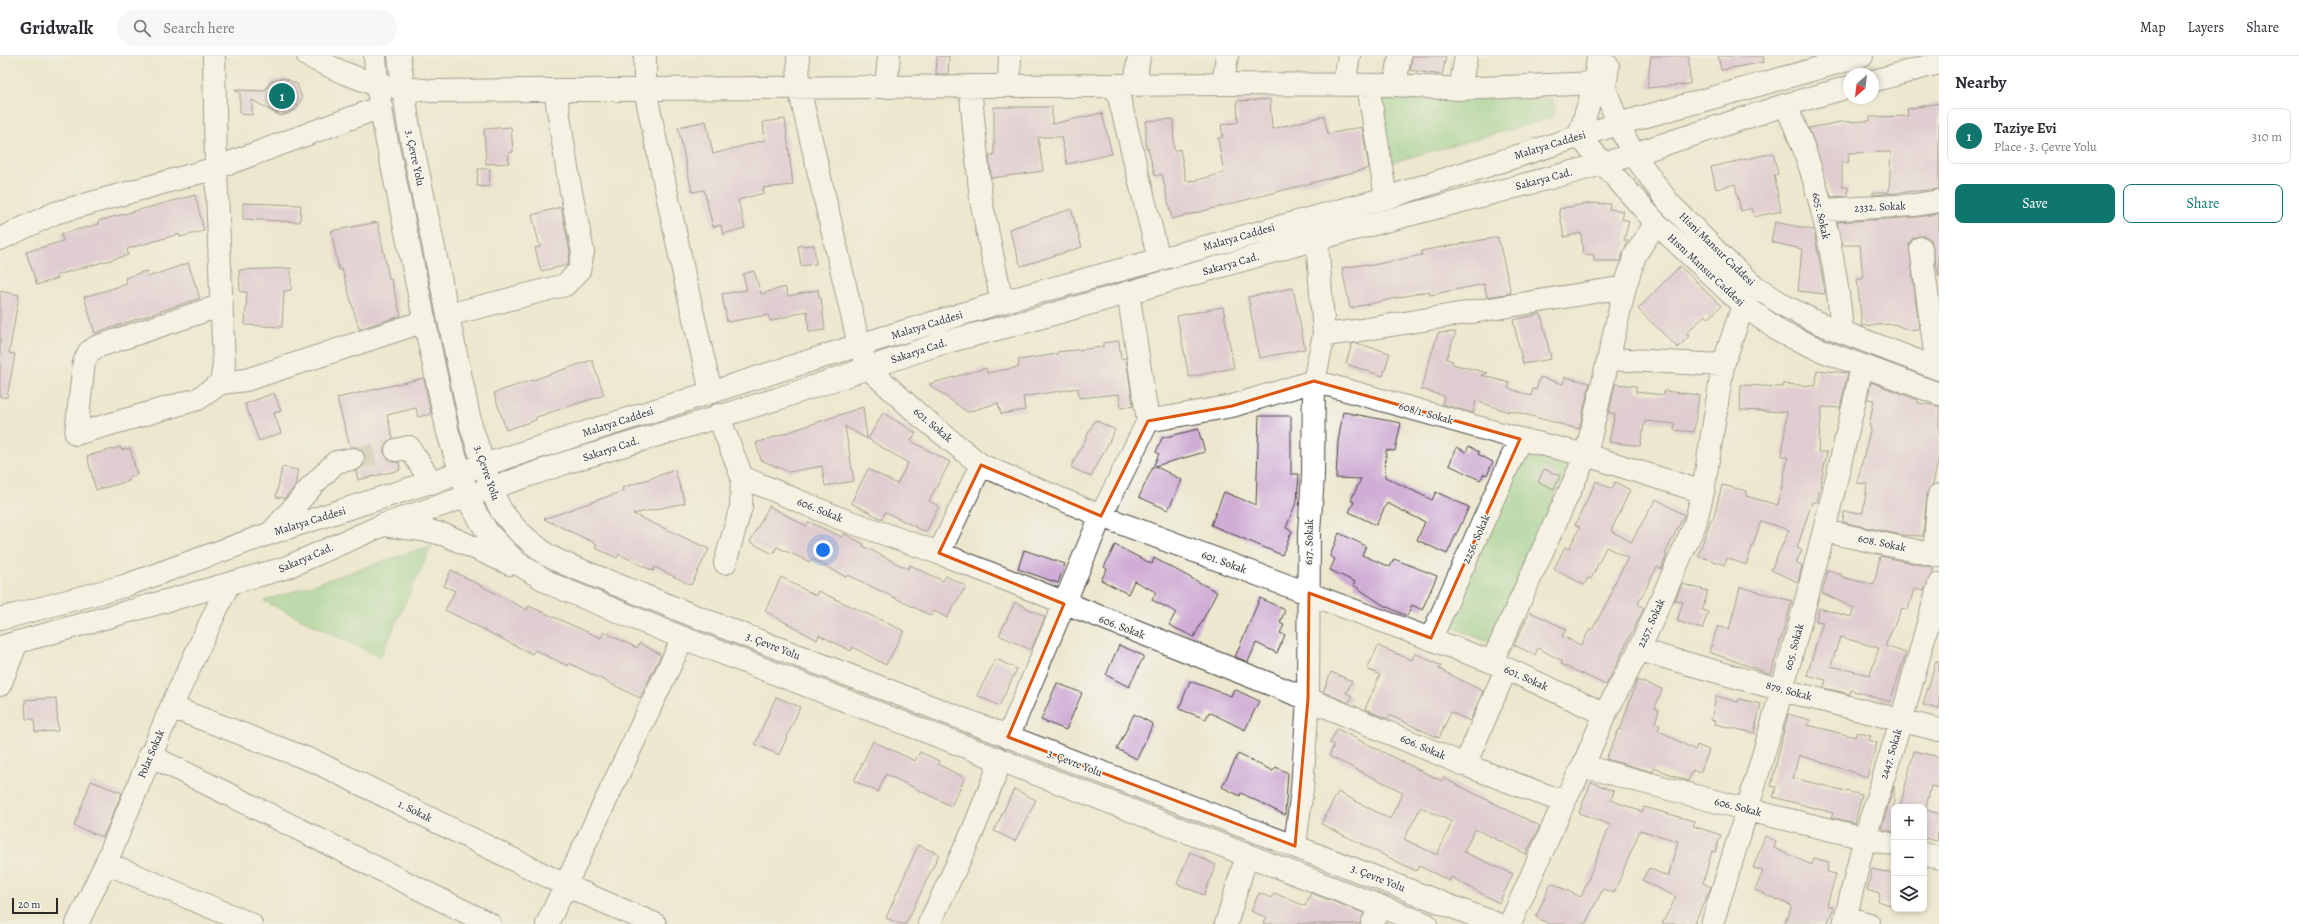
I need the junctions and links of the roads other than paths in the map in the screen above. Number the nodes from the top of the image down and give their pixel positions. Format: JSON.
{"nodes":[{"id":1,"x":214,"y":56,"type":"edge"},
{"id":2,"x":308,"y":56,"type":"edge"},
{"id":3,"x":375,"y":56,"type":"edge"},
{"id":4,"x":399,"y":56,"type":"edge"},
{"id":5,"x":645,"y":56,"type":"edge"},
{"id":6,"x":798,"y":56,"type":"edge"},
{"id":7,"x":889,"y":56,"type":"edge"},
{"id":8,"x":1010,"y":56,"type":"edge"},
{"id":9,"x":1139,"y":56,"type":"edge"},
{"id":10,"x":1227,"y":56,"type":"edge"},
{"id":11,"x":1348,"y":56,"type":"edge"},
{"id":12,"x":1400,"y":56,"type":"edge"},
{"id":13,"x":1466,"y":56,"type":"edge"},
{"id":14,"x":1598,"y":56,"type":"edge"},
{"id":15,"x":1610,"y":56,"type":"edge"},
{"id":16,"x":1862,"y":56,"type":"edge"},
{"id":17,"x":1939,"y":63,"type":"edge"},
{"id":18,"x":1879,"y":79,"type":"edge"},
{"id":19,"x":1595,"y":83,"type":"junction"},
{"id":20,"x":1223,"y":84,"type":"junction"},
{"id":21,"x":377,"y":85,"type":"junction"},
{"id":22,"x":1009,"y":85,"type":"junction"},
{"id":23,"x":1126,"y":85,"type":"junction"},
{"id":24,"x":1344,"y":85,"type":"junction"},
{"id":25,"x":1395,"y":85,"type":"junction"},
{"id":26,"x":970,"y":86,"type":"junction"},
{"id":27,"x":1368,"y":86,"type":"junction"},
{"id":28,"x":886,"y":87,"type":"junction"},
{"id":29,"x":799,"y":88,"type":"junction"},
{"id":30,"x":402,"y":89,"type":"junction"},
{"id":31,"x":1460,"y":89,"type":"junction"},
{"id":32,"x":1843,"y":89,"type":"edge"},
{"id":33,"x":555,"y":90,"type":"junction"},
{"id":34,"x":645,"y":90,"type":"junction"},
{"id":35,"x":1785,"y":105,"type":"junction"},
{"id":36,"x":381,"y":107,"type":"junction"},
{"id":37,"x":1618,"y":124,"type":"junction"},
{"id":38,"x":1579,"y":136,"type":"junction"},
{"id":39,"x":1634,"y":155,"type":"junction"},
{"id":40,"x":1603,"y":164,"type":"junction"},
{"id":41,"x":216,"y":168,"type":"junction"},
{"id":42,"x":1386,"y":198,"type":"junction"},
{"id":43,"x":1939,"y":201,"type":"edge"},
{"id":44,"x":1822,"y":210,"type":"junction"},
{"id":45,"x":1656,"y":223,"type":"junction"},
{"id":46,"x":0,"y":239,"type":"edge"},
{"id":47,"x":1316,"y":239,"type":"junction"},
{"id":48,"x":1921,"y":248,"type":"dead end"},
{"id":49,"x":1159,"y":260,"type":"junction"},
{"id":50,"x":1624,"y":287,"type":"junction"},
{"id":51,"x":1128,"y":292,"type":"junction"},
{"id":52,"x":1002,"y":302,"type":"junction"},
{"id":53,"x":1743,"y":304,"type":"junction"},
{"id":54,"x":222,"y":305,"type":"junction"},
{"id":55,"x":448,"y":315,"type":"junction"},
{"id":56,"x":424,"y":321,"type":"junction"},
{"id":57,"x":1842,"y":332,"type":"junction"},
{"id":58,"x":1324,"y":335,"type":"junction"},
{"id":59,"x":859,"y":345,"type":"junction"},
{"id":60,"x":1609,"y":359,"type":"junction"},
{"id":61,"x":1934,"y":359,"type":"edge"},
{"id":62,"x":1723,"y":365,"type":"junction"},
{"id":63,"x":1862,"y":366,"type":"junction"},
{"id":64,"x":868,"y":368,"type":"junction"},
{"id":65,"x":1314,"y":381,"type":"junction"},
{"id":66,"x":221,"y":383,"type":"junction"},
{"id":67,"x":711,"y":392,"type":"junction"},
{"id":68,"x":1939,"y":394,"type":"edge"},
{"id":69,"x":718,"y":415,"type":"junction"},
{"id":70,"x":1148,"y":421,"type":"junction"},
{"id":71,"x":1520,"y":439,"type":"junction"},
{"id":72,"x":396,"y":450,"type":"tunnel mouth"},
{"id":73,"x":1586,"y":455,"type":"junction"},
{"id":74,"x":353,"y":459,"type":"tunnel mouth"},
{"id":75,"x":981,"y":465,"type":"junction"},
{"id":76,"x":484,"y":466,"type":"junction"},
{"id":77,"x":461,"y":473,"type":"junction"},
{"id":78,"x":742,"y":477,"type":"junction"},
{"id":79,"x":432,"y":483,"type":"junction"},
{"id":80,"x":491,"y":489,"type":"junction"},
{"id":81,"x":1703,"y":492,"type":"junction"},
{"id":82,"x":1939,"y":495,"type":"edge"},
{"id":83,"x":468,"y":496,"type":"junction"},
{"id":84,"x":1101,"y":516,"type":"junction"},
{"id":85,"x":383,"y":525,"type":"junction"},
{"id":86,"x":1825,"y":531,"type":"junction"},
{"id":87,"x":271,"y":533,"type":"junction"},
{"id":88,"x":1939,"y":548,"type":"edge"},
{"id":89,"x":939,"y":553,"type":"junction"},
{"id":90,"x":1939,"y":556,"type":"edge"},
{"id":91,"x":725,"y":563,"type":"dead end"},
{"id":92,"x":534,"y":575,"type":"junction"},
{"id":93,"x":1939,"y":584,"type":"edge"},
{"id":94,"x":228,"y":585,"type":"junction"},
{"id":95,"x":1309,"y":593,"type":"junction"},
{"id":96,"x":93,"y":594,"type":"junction"},
{"id":97,"x":1064,"y":604,"type":"junction"},
{"id":98,"x":25,"y":613,"type":"junction"},
{"id":99,"x":0,"y":619,"type":"edge"},
{"id":100,"x":100,"y":620,"type":"junction"},
{"id":101,"x":683,"y":638,"type":"junction"},
{"id":102,"x":1431,"y":638,"type":"junction"},
{"id":103,"x":17,"y":642,"type":"edge"},
{"id":104,"x":1639,"y":650,"type":"junction"},
{"id":105,"x":1499,"y":665,"type":"junction"},
{"id":106,"x":0,"y":685,"type":"edge"},
{"id":107,"x":1782,"y":690,"type":"junction"},
{"id":108,"x":1308,"y":699,"type":"junction"},
{"id":109,"x":171,"y":707,"type":"junction"},
{"id":110,"x":1606,"y":714,"type":"junction"},
{"id":111,"x":1901,"y":720,"type":"junction"},
{"id":112,"x":1939,"y":730,"type":"edge"},
{"id":113,"x":1008,"y":737,"type":"junction"},
{"id":114,"x":150,"y":755,"type":"junction"},
{"id":115,"x":997,"y":758,"type":"junction"},
{"id":116,"x":1465,"y":765,"type":"junction"},
{"id":117,"x":1583,"y":766,"type":"junction"},
{"id":118,"x":1564,"y":802,"type":"junction"},
{"id":119,"x":1748,"y":810,"type":"junction"},
{"id":120,"x":1865,"y":837,"type":"junction"},
{"id":121,"x":1891,"y":844,"type":"edge"},
{"id":122,"x":1295,"y":846,"type":"junction"},
{"id":123,"x":1247,"y":855,"type":"junction"},
{"id":124,"x":1927,"y":855,"type":"edge"},
{"id":125,"x":1939,"y":858,"type":"edge"},
{"id":126,"x":106,"y":863,"type":"junction"},
{"id":127,"x":565,"y":885,"type":"junction"},
{"id":128,"x":1377,"y":915,"type":"edge"},
{"id":129,"x":1845,"y":920,"type":"edge"},
{"id":130,"x":78,"y":924,"type":"edge"},
{"id":131,"x":251,"y":924,"type":"edge"},
{"id":132,"x":490,"y":924,"type":"edge"},
{"id":133,"x":547,"y":924,"type":"edge"},
{"id":134,"x":655,"y":924,"type":"edge"},
{"id":135,"x":929,"y":924,"type":"edge"},
{"id":136,"x":1226,"y":924,"type":"edge"},
{"id":137,"x":1426,"y":924,"type":"edge"},
{"id":138,"x":1497,"y":924,"type":"edge"},
{"id":139,"x":1510,"y":924,"type":"edge"},
{"id":140,"x":1712,"y":924,"type":"edge"},
{"id":141,"x":1869,"y":924,"type":"edge"}],
"edges":[{"from":1,"to":41,"type":"street"},
{"from":2,"to":21,"type":"street"},
{"from":3,"to":21,"type":"street"},
{"from":4,"to":30,"type":"street","name":"3. Çevre Yolu"},
{"from":5,"to":34,"type":"street"},
{"from":6,"to":29,"type":"street"},
{"from":7,"to":28,"type":"street"},
{"from":8,"to":22,"type":"street"},
{"from":9,"to":23,"type":"street"},
{"from":10,"to":20,"type":"street"},
{"from":11,"to":24,"type":"street"},
{"from":12,"to":25,"type":"street"},
{"from":13,"to":31,"type":"street"},
{"from":14,"to":19,"type":"street"},
{"from":15,"to":37,"type":"street","name":"Hisni Mansur Caddesi"},
{"from":16,"to":37,"type":"street","name":"Malatya Caddesi"},
{"from":17,"to":18,"type":"street"},
{"from":19,"to":31,"type":"street"},
{"from":19,"to":38,"type":"street"},
{"from":20,"to":23,"type":"street"},
{"from":20,"to":24,"type":"street"},
{"from":21,"to":30,"type":"street"},
{"from":21,"to":36,"type":"street"},
{"from":22,"to":23,"type":"street"},
{"from":22,"to":26,"type":"street"},
{"from":23,"to":49,"type":"street"},
{"from":24,"to":27,"type":"street"},
{"from":25,"to":27,"type":"street"},
{"from":25,"to":31,"type":"street"},
{"from":26,"to":28,"type":"street"},
{"from":26,"to":52,"type":"street"},
{"from":27,"to":42,"type":"street"},
{"from":28,"to":29,"type":"street"},
{"from":29,"to":34,"type":"street"},
{"from":29,"to":59,"type":"street"},
{"from":30,"to":33,"type":"street"},
{"from":30,"to":55,"type":"street","name":"3. Çevre Yolu"},
{"from":32,"to":35,"type":"street","name":"Sakarya Cad."},
{"from":33,"to":34,"type":"street"},
{"from":33,"to":55,"type":"street"},
{"from":34,"to":67,"type":"street"},
{"from":35,"to":39,"type":"street","name":"Sakarya Cad."},
{"from":35,"to":44,"type":"street","name":"605. Sokak"},
{"from":36,"to":41,"type":"street"},
{"from":36,"to":56,"type":"street"},
{"from":37,"to":38,"type":"street","name":"Malatya Caddesi"},
{"from":37,"to":39,"type":"street","name":"Hisni Mansur Caddesi"},
{"from":38,"to":40,"type":"street","name":"Hısnı Mansur Caddesi"},
{"from":38,"to":42,"type":"street","name":"Malatya Caddesi"},
{"from":39,"to":40,"type":"street","name":"Sakarya Cad."},
{"from":39,"to":57,"type":"street","name":"Hisni Mansur Caddesi"},
{"from":40,"to":45,"type":"street","name":"Hısnı Mansur Caddesi"},
{"from":40,"to":47,"type":"street","name":"Sakarya Cad."},
{"from":41,"to":46,"type":"street"},
{"from":41,"to":54,"type":"street"},
{"from":42,"to":49,"type":"street","name":"Malatya Caddesi"},
{"from":43,"to":44,"type":"street","name":"2332. Sokak"},
{"from":44,"to":57,"type":"street","name":"605. Sokak"},
{"from":45,"to":50,"type":"street"},
{"from":45,"to":53,"type":"street","name":"Hısnı Mansur Caddesi"},
{"from":47,"to":51,"type":"street","name":"Sakarya Cad."},
{"from":47,"to":58,"type":"street","name":"617. Sokak"},
{"from":48,"to":61,"type":"street"},
{"from":49,"to":52,"type":"street","name":"Malatya Caddesi"},
{"from":50,"to":58,"type":"street"},
{"from":50,"to":60,"type":"street"},
{"from":51,"to":64,"type":"street","name":"Sakarya Cad."},
{"from":51,"to":70,"type":"street"},
{"from":52,"to":59,"type":"street","name":"Malatya Caddesi"},
{"from":53,"to":62,"type":"street","name":"2257. Sokak"},
{"from":53,"to":63,"type":"street","name":"Hısnı Mansur Caddesi"},
{"from":54,"to":66,"type":"street"},
{"from":54,"to":66,"type":"street"},
{"from":55,"to":76,"type":"street","name":"3. Çevre Yolu"},
{"from":56,"to":66,"type":"street"},
{"from":56,"to":77,"type":"street"},
{"from":57,"to":61,"type":"street","name":"Hisni Mansur Caddesi"},
{"from":58,"to":65,"type":"street","name":"617. Sokak"},
{"from":59,"to":64,"type":"street"},
{"from":59,"to":67,"type":"street","name":"Malatya Caddesi"},
{"from":60,"to":62,"type":"street"},
{"from":60,"to":73,"type":"street"},
{"from":62,"to":81,"type":"street","name":"2257. Sokak"},
{"from":63,"to":68,"type":"street","name":"Hısnı Mansur Caddesi"},
{"from":63,"to":86,"type":"street","name":"605. Sokak"},
{"from":64,"to":69,"type":"street","name":"Sakarya Cad."},
{"from":64,"to":75,"type":"street","name":"601. Sokak"},
{"from":65,"to":70,"type":"street"},
{"from":65,"to":71,"type":"street","name":"608/1. Sokak"},
{"from":65,"to":95,"type":"street","name":"617. Sokak"},
{"from":67,"to":76,"type":"street","name":"Malatya Caddesi"},
{"from":69,"to":78,"type":"street"},
{"from":69,"to":80,"type":"street","name":"Sakarya Cad."},
{"from":70,"to":84,"type":"street"},
{"from":71,"to":73,"type":"street","name":"608/1. Sokak"},
{"from":71,"to":102,"type":"street","name":"2256. Sokak"},
{"from":72,"to":79,"type":"street"},
{"from":73,"to":81,"type":"street","name":"608/1. Sokak"},
{"from":73,"to":105,"type":"street"},
{"from":74,"to":87,"type":"street"},
{"from":75,"to":84,"type":"street","name":"601. Sokak"},
{"from":75,"to":89,"type":"street"},
{"from":76,"to":77,"type":"street","name":"Malatya Caddesi"},
{"from":76,"to":80,"type":"street","name":"3. Çevre Yolu"},
{"from":77,"to":79,"type":"street","name":"Malatya Caddesi"},
{"from":77,"to":83,"type":"street"},
{"from":78,"to":89,"type":"street","name":"606. Sokak"},
{"from":78,"to":91,"type":"street"},
{"from":79,"to":87,"type":"street","name":"Malatya Caddesi"},
{"from":80,"to":83,"type":"street","name":"Sakarya Cad."},
{"from":80,"to":113,"type":"street","name":"3. Çevre Yolu"},
{"from":81,"to":104,"type":"street","name":"2257. Sokak"},
{"from":82,"to":88,"type":"street"},
{"from":83,"to":85,"type":"street","name":"Sakarya Cad."},
{"from":83,"to":92,"type":"street"},
{"from":84,"to":95,"type":"street","name":"601. Sokak"},
{"from":84,"to":97,"type":"street"},
{"from":85,"to":92,"type":"street"},
{"from":85,"to":94,"type":"street","name":"Sakarya Cad."},
{"from":86,"to":90,"type":"street","name":"608. Sokak"},
{"from":86,"to":107,"type":"street","name":"605. Sokak"},
{"from":87,"to":96,"type":"street","name":"Malatya Caddesi"},
{"from":89,"to":97,"type":"street","name":"606. Sokak"},
{"from":92,"to":101,"type":"street"},
{"from":93,"to":111,"type":"street","name":"2447. Sokak"},
{"from":94,"to":100,"type":"street","name":"Sakarya Cad."},
{"from":94,"to":109,"type":"street","name":"Polat Sokak"},
{"from":95,"to":102,"type":"street","name":"601. Sokak"},
{"from":95,"to":108,"type":"street","name":"617. Sokak"},
{"from":96,"to":98,"type":"street","name":"Malatya Caddesi"},
{"from":96,"to":100,"type":"street"},
{"from":97,"to":108,"type":"street","name":"606. Sokak"},
{"from":97,"to":113,"type":"street"},
{"from":98,"to":99,"type":"street","name":"Malatya Caddesi"},
{"from":98,"to":103,"type":"street"},
{"from":100,"to":103,"type":"street","name":"Sakarya Cad."},
{"from":101,"to":115,"type":"street"},
{"from":101,"to":127,"type":"street"},
{"from":102,"to":105,"type":"street","name":"601. Sokak"},
{"from":103,"to":106,"type":"street"},
{"from":104,"to":107,"type":"street","name":"879. Sokak"},
{"from":104,"to":110,"type":"street","name":"2257. Sokak"},
{"from":105,"to":110,"type":"street","name":"601. Sokak"},
{"from":105,"to":116,"type":"street"},
{"from":107,"to":111,"type":"street","name":"879. Sokak"},
{"from":107,"to":119,"type":"street","name":"605. Sokak"},
{"from":108,"to":116,"type":"street","name":"606. Sokak"},
{"from":108,"to":122,"type":"street","name":"617. Sokak"},
{"from":109,"to":114,"type":"street","name":"Polat Sokak"},
{"from":109,"to":127,"type":"street","name":"1. Sokak"},
{"from":110,"to":117,"type":"street","name":"2257. Sokak"},
{"from":111,"to":112,"type":"street","name":"879. Sokak"},
{"from":111,"to":120,"type":"street","name":"2447. Sokak"},
{"from":113,"to":122,"type":"street","name":"3. Çevre Yolu"},
{"from":114,"to":126,"type":"street","name":"Polat Sokak"},
{"from":114,"to":132,"type":"street"},
{"from":115,"to":123,"type":"street"},
{"from":115,"to":135,"type":"street"},
{"from":116,"to":118,"type":"street","name":"606. Sokak"},
{"from":117,"to":118,"type":"street","name":"2257. Sokak"},
{"from":117,"to":119,"type":"street","name":"606. Sokak"},
{"from":118,"to":139,"type":"street","name":"2257. Sokak"},
{"from":119,"to":120,"type":"street","name":"606. Sokak"},
{"from":119,"to":140,"type":"street","name":"605. Sokak"},
{"from":120,"to":121,"type":"street","name":"606. Sokak"},
{"from":120,"to":129,"type":"street","name":"2447. Sokak"},
{"from":122,"to":138,"type":"street","name":"3. Çevre Yolu"},
{"from":123,"to":128,"type":"street"},
{"from":123,"to":136,"type":"street"},
{"from":124,"to":125,"type":"street"},
{"from":126,"to":130,"type":"street","name":"Polat Sokak"},
{"from":126,"to":131,"type":"street"},
{"from":127,"to":133,"type":"street"},
{"from":127,"to":134,"type":"street","name":"1. Sokak"},
{"from":128,"to":137,"type":"street"},
{"from":129,"to":141,"type":"street"}]}
